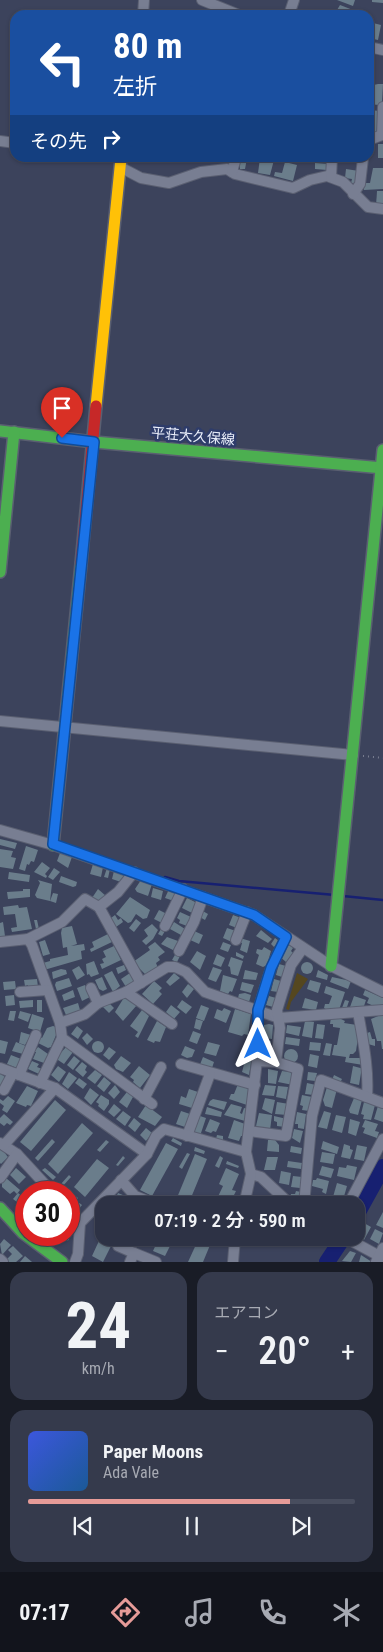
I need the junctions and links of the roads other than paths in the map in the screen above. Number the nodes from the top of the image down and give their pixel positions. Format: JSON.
{"nodes":[{"id":1,"x":202,"y":0,"type":"edge"},
{"id":2,"x":227,"y":10,"type":"edge"},
{"id":3,"x":383,"y":107,"type":"edge"},
{"id":4,"x":374,"y":138,"type":"edge"},
{"id":5,"x":120,"y":162,"type":"edge"},
{"id":6,"x":235,"y":162,"type":"edge"},
{"id":7,"x":332,"y":162,"type":"edge"},
{"id":8,"x":363,"y":162,"type":"edge"},
{"id":9,"x":232,"y":172,"type":"junction"},
{"id":10,"x":331,"y":178,"type":"junction"},
{"id":11,"x":353,"y":194,"type":"junction"},
{"id":12,"x":383,"y":209,"type":"edge"},
{"id":13,"x":0,"y":431,"type":"edge"},
{"id":14,"x":14,"y":432,"type":"junction"},
{"id":15,"x":94,"y":442,"type":"junction"},
{"id":16,"x":383,"y":450,"type":"edge"},
{"id":17,"x":382,"y":468,"type":"edge"},
{"id":18,"x":0,"y":572,"type":"edge"},
{"id":19,"x":0,"y":721,"type":"edge"},
{"id":20,"x":65,"y":727,"type":"junction"},
{"id":21,"x":354,"y":755,"type":"junction"},
{"id":22,"x":0,"y":830,"type":"edge"},
{"id":23,"x":53,"y":844,"type":"junction"},
{"id":24,"x":134,"y":872,"type":"junction"},
{"id":25,"x":183,"y":889,"type":"junction"},
{"id":26,"x":204,"y":897,"type":"junction"},
{"id":27,"x":99,"y":907,"type":"junction"},
{"id":28,"x":247,"y":912,"type":"junction"},
{"id":29,"x":165,"y":926,"type":"dead end"},
{"id":30,"x":286,"y":937,"type":"junction"},
{"id":31,"x":28,"y":939,"type":"junction"},
{"id":32,"x":236,"y":940,"type":"dead end"},
{"id":33,"x":0,"y":942,"type":"edge"},
{"id":34,"x":303,"y":948,"type":"junction"},
{"id":35,"x":179,"y":951,"type":"dead end"},
{"id":36,"x":331,"y":966,"type":"junction"},
{"id":37,"x":141,"y":983,"type":"junction"},
{"id":38,"x":91,"y":988,"type":"dead end"},
{"id":39,"x":47,"y":990,"type":"junction"},
{"id":40,"x":20,"y":992,"type":"dead end"},
{"id":41,"x":126,"y":992,"type":"junction"},
{"id":42,"x":383,"y":992,"type":"edge"},
{"id":43,"x":98,"y":1003,"type":"junction"},
{"id":44,"x":258,"y":1010,"type":"junction"},
{"id":45,"x":383,"y":1010,"type":"edge"},
{"id":46,"x":358,"y":1012,"type":"junction"},
{"id":47,"x":279,"y":1018,"type":"junction"},
{"id":48,"x":60,"y":1023,"type":"junction"},
{"id":49,"x":172,"y":1024,"type":"dead end"},
{"id":50,"x":36,"y":1035,"type":"dead end"},
{"id":51,"x":62,"y":1038,"type":"junction"},
{"id":52,"x":257,"y":1061,"type":"junction"},
{"id":53,"x":276,"y":1062,"type":"junction"},
{"id":54,"x":181,"y":1064,"type":"dead end"},
{"id":55,"x":161,"y":1067,"type":"dead end"},
{"id":56,"x":0,"y":1068,"type":"edge"},
{"id":57,"x":16,"y":1074,"type":"junction"},
{"id":58,"x":210,"y":1074,"type":"junction"},
{"id":59,"x":40,"y":1083,"type":"junction"},
{"id":60,"x":255,"y":1085,"type":"junction"},
{"id":61,"x":55,"y":1088,"type":"junction"},
{"id":62,"x":4,"y":1090,"type":"dead end"},
{"id":63,"x":367,"y":1097,"type":"junction"},
{"id":64,"x":383,"y":1103,"type":"edge"},
{"id":65,"x":249,"y":1131,"type":"junction"},
{"id":66,"x":187,"y":1136,"type":"junction"},
{"id":67,"x":383,"y":1140,"type":"edge"},
{"id":68,"x":2,"y":1144,"type":"edge"},
{"id":69,"x":246,"y":1152,"type":"junction"},
{"id":70,"x":17,"y":1154,"type":"junction"},
{"id":71,"x":147,"y":1154,"type":"junction"},
{"id":72,"x":251,"y":1174,"type":"junction"},
{"id":73,"x":0,"y":1178,"type":"edge"},
{"id":74,"x":121,"y":1180,"type":"junction"},
{"id":75,"x":42,"y":1181,"type":"edge"},
{"id":76,"x":135,"y":1196,"type":"edge"},
{"id":77,"x":246,"y":1196,"type":"edge"},
{"id":78,"x":281,"y":1196,"type":"edge"},
{"id":79,"x":305,"y":1196,"type":"edge"},
{"id":80,"x":353,"y":1196,"type":"edge"},
{"id":81,"x":0,"y":1208,"type":"edge"},
{"id":82,"x":80,"y":1223,"type":"edge"},
{"id":83,"x":79,"y":1246,"type":"edge"},
{"id":84,"x":118,"y":1246,"type":"dead end"},
{"id":85,"x":234,"y":1246,"type":"edge"},
{"id":86,"x":361,"y":1246,"type":"edge"},
{"id":87,"x":380,"y":1256,"type":"edge"},
{"id":88,"x":132,"y":1257,"type":"edge"},
{"id":89,"x":0,"y":1259,"type":"edge"},
{"id":90,"x":3,"y":1262,"type":"edge"},
{"id":91,"x":62,"y":1262,"type":"edge"},
{"id":92,"x":76,"y":1262,"type":"edge"},
{"id":93,"x":156,"y":1262,"type":"edge"},
{"id":94,"x":233,"y":1262,"type":"edge"}],
"edges":[{"from":1,"to":2,"type":"street"},
{"from":3,"to":4,"type":"street"},
{"from":5,"to":9,"type":"street"},
{"from":5,"to":15,"type":"street"},
{"from":6,"to":9,"type":"street"},
{"from":7,"to":10,"type":"street"},
{"from":8,"to":11,"type":"street"},
{"from":9,"to":10,"type":"street"},
{"from":10,"to":11,"type":"street"},
{"from":11,"to":12,"type":"street"},
{"from":13,"to":14,"type":"street","name":"平荘大久保線"},
{"from":14,"to":15,"type":"street","name":"平荘大久保線"},
{"from":14,"to":18,"type":"street"},
{"from":15,"to":17,"type":"street","name":"平荘大久保線"},
{"from":15,"to":20,"type":"street"},
{"from":16,"to":17,"type":"street"},
{"from":17,"to":21,"type":"street"},
{"from":19,"to":20,"type":"street"},
{"from":20,"to":21,"type":"street"},
{"from":20,"to":23,"type":"street"},
{"from":21,"to":36,"type":"street"},
{"from":22,"to":23,"type":"street"},
{"from":23,"to":24,"type":"street"},
{"from":24,"to":25,"type":"street"},
{"from":24,"to":27,"type":"street"},
{"from":25,"to":26,"type":"street"},
{"from":25,"to":29,"type":"street"},
{"from":26,"to":28,"type":"street"},
{"from":26,"to":35,"type":"street"},
{"from":27,"to":31,"type":"street"},
{"from":27,"to":37,"type":"street"},
{"from":28,"to":30,"type":"street"},
{"from":28,"to":32,"type":"street"},
{"from":30,"to":34,"type":"street"},
{"from":30,"to":44,"type":"street"},
{"from":31,"to":33,"type":"street"},
{"from":31,"to":39,"type":"street"},
{"from":34,"to":36,"type":"street"},
{"from":34,"to":47,"type":"street"},
{"from":36,"to":42,"type":"street"},
{"from":37,"to":41,"type":"street"},
{"from":37,"to":44,"type":"street"},
{"from":38,"to":43,"type":"street"},
{"from":39,"to":40,"type":"street"},
{"from":39,"to":48,"type":"street"},
{"from":41,"to":43,"type":"street"},
{"from":41,"to":49,"type":"street"},
{"from":43,"to":48,"type":"street"},
{"from":44,"to":47,"type":"street"},
{"from":44,"to":52,"type":"street"},
{"from":45,"to":46,"type":"street"},
{"from":46,"to":47,"type":"street"},
{"from":46,"to":63,"type":"street"},
{"from":47,"to":53,"type":"street"},
{"from":48,"to":51,"type":"street"},
{"from":50,"to":57,"type":"street"},
{"from":51,"to":55,"type":"street"},
{"from":51,"to":59,"type":"street"},
{"from":52,"to":53,"type":"street"},
{"from":52,"to":60,"type":"street"},
{"from":53,"to":65,"type":"street"},
{"from":54,"to":58,"type":"street"},
{"from":56,"to":57,"type":"street"},
{"from":57,"to":59,"type":"street"},
{"from":57,"to":62,"type":"street"},
{"from":58,"to":60,"type":"street"},
{"from":58,"to":66,"type":"street"},
{"from":59,"to":61,"type":"street"},
{"from":60,"to":65,"type":"street"},
{"from":61,"to":68,"type":"street"},
{"from":61,"to":71,"type":"street"},
{"from":63,"to":64,"type":"street"},
{"from":63,"to":79,"type":"street"},
{"from":65,"to":69,"type":"street"},
{"from":66,"to":69,"type":"street"},
{"from":66,"to":71,"type":"street"},
{"from":67,"to":80,"type":"street"},
{"from":68,"to":70,"type":"street"},
{"from":69,"to":72,"type":"street"},
{"from":70,"to":73,"type":"street"},
{"from":70,"to":75,"type":"street"},
{"from":71,"to":74,"type":"street"},
{"from":72,"to":77,"type":"street"},
{"from":72,"to":78,"type":"street"},
{"from":74,"to":76,"type":"street"},
{"from":74,"to":82,"type":"street"},
{"from":81,"to":91,"type":"street"},
{"from":83,"to":92,"type":"street"},
{"from":84,"to":88,"type":"street"},
{"from":85,"to":94,"type":"street"},
{"from":86,"to":87,"type":"street"},
{"from":88,"to":93,"type":"street"},
{"from":89,"to":90,"type":"street"}]}
